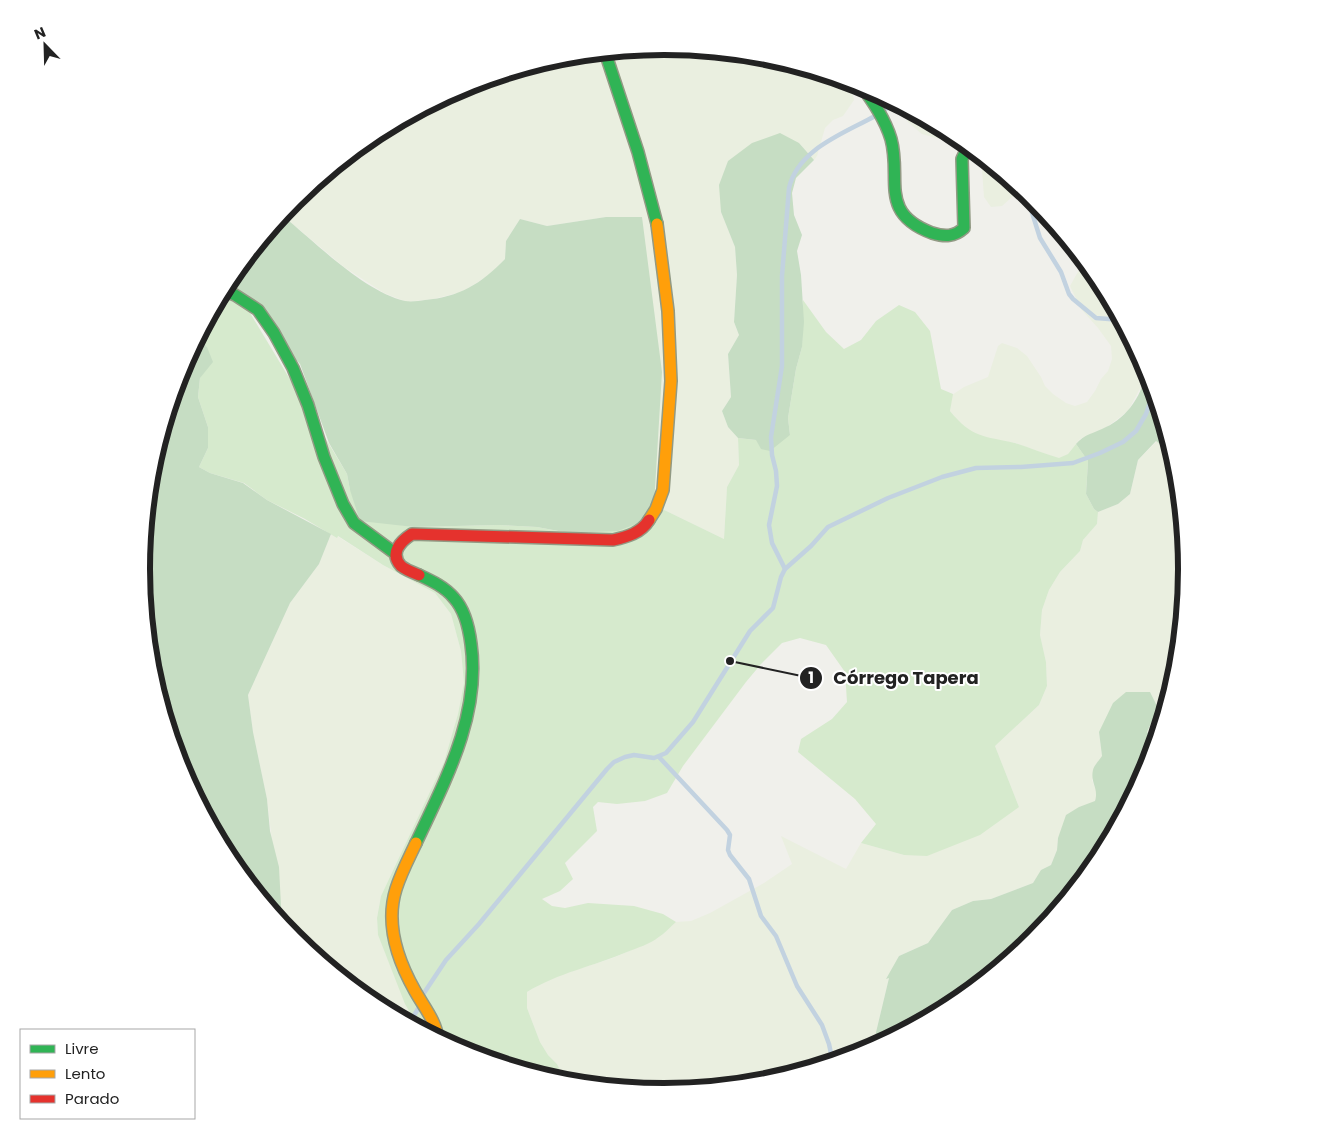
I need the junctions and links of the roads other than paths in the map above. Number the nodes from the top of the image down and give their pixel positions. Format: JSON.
{"nodes":[{"id":1,"x":607,"y":58,"type":"edge"},
{"id":2,"x":871,"y":99,"type":"edge"},
{"id":3,"x":965,"y":153,"type":"edge"},
{"id":4,"x":230,"y":293,"type":"edge"},
{"id":5,"x":396,"y":554,"type":"junction"},
{"id":6,"x":437,"y":1032,"type":"edge"}],
"edges":[{"from":1,"to":5,"type":"street"},
{"from":2,"to":3,"type":"street"},
{"from":4,"to":5,"type":"street"},
{"from":5,"to":6,"type":"street"}]}
